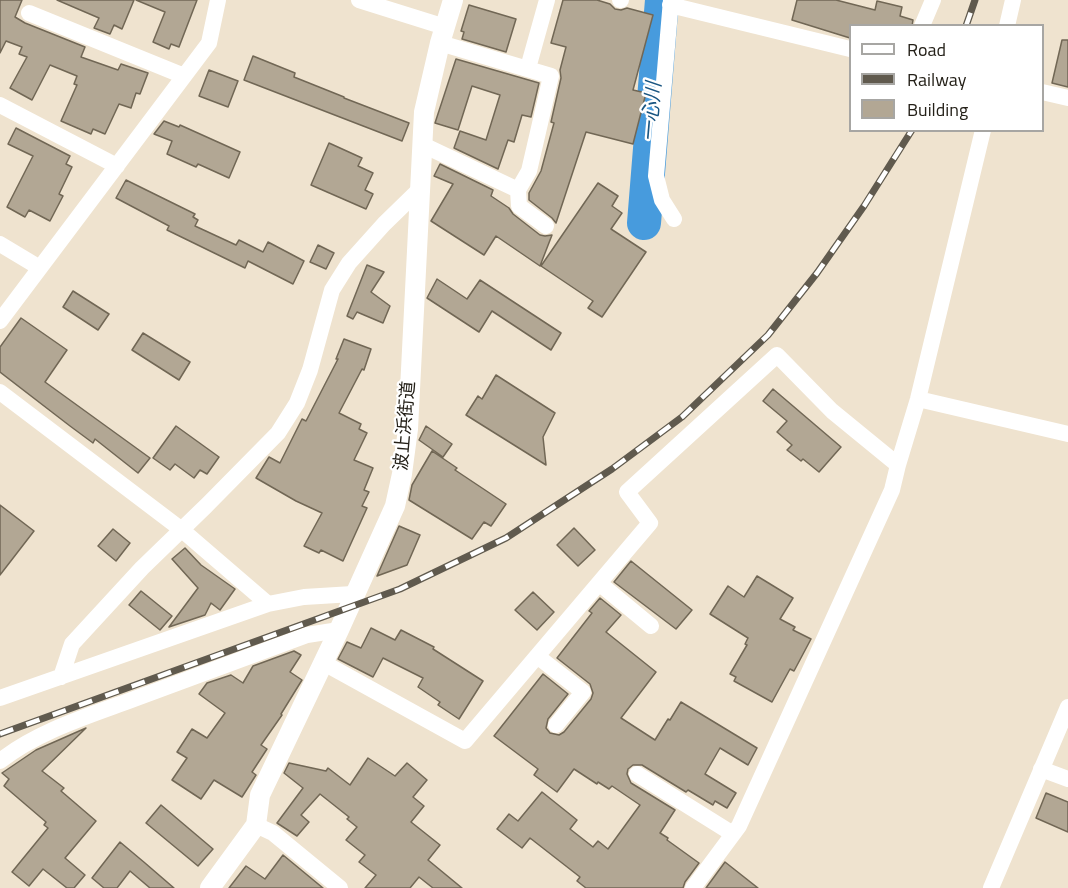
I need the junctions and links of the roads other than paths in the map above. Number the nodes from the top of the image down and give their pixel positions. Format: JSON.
{"nodes":[{"id":1,"x":218,"y":0,"type":"edge"},
{"id":2,"x":359,"y":0,"type":"edge"},
{"id":3,"x":453,"y":0,"type":"edge"},
{"id":4,"x":547,"y":0,"type":"edge"},
{"id":5,"x":1013,"y":0,"type":"edge"},
{"id":6,"x":928,"y":1,"type":"edge"},
{"id":7,"x":671,"y":3,"type":"edge"},
{"id":8,"x":29,"y":13,"type":"dead end"},
{"id":9,"x":922,"y":24,"type":"edge"},
{"id":10,"x":1007,"y":24,"type":"edge"},
{"id":11,"x":442,"y":35,"type":"junction"},
{"id":12,"x":849,"y":49,"type":"edge"},
{"id":13,"x":528,"y":68,"type":"junction"},
{"id":14,"x":184,"y":76,"type":"junction"},
{"id":15,"x":1044,"y":92,"type":"edge"},
{"id":16,"x":1068,"y":98,"type":"edge"},
{"id":17,"x":0,"y":105,"type":"edge"},
{"id":18,"x":983,"y":132,"type":"edge"},
{"id":19,"x":421,"y":144,"type":"junction"},
{"id":20,"x":117,"y":166,"type":"junction"},
{"id":21,"x":421,"y":188,"type":"junction"},
{"id":22,"x":518,"y":190,"type":"junction"},
{"id":23,"x":674,"y":219,"type":"dead end"},
{"id":24,"x":546,"y":226,"type":"dead end"},
{"id":25,"x":0,"y":244,"type":"edge"},
{"id":26,"x":40,"y":268,"type":"junction"},
{"id":27,"x":0,"y":321,"type":"edge"},
{"id":28,"x":0,"y":392,"type":"edge"},
{"id":29,"x":918,"y":399,"type":"junction"},
{"id":30,"x":1068,"y":434,"type":"edge"},
{"id":31,"x":898,"y":465,"type":"junction"},
{"id":32,"x":182,"y":530,"type":"junction"},
{"id":33,"x":599,"y":583,"type":"junction"},
{"id":34,"x":353,"y":594,"type":"junction"},
{"id":35,"x":268,"y":604,"type":"junction"},
{"id":36,"x":651,"y":626,"type":"dead end"},
{"id":37,"x":339,"y":630,"type":"junction"},
{"id":38,"x":537,"y":656,"type":"junction"},
{"id":39,"x":322,"y":662,"type":"junction"},
{"id":40,"x":61,"y":677,"type":"junction"},
{"id":41,"x":0,"y":698,"type":"edge"},
{"id":42,"x":1066,"y":716,"type":"edge"},
{"id":43,"x":556,"y":725,"type":"dead end"},
{"id":44,"x":0,"y":761,"type":"edge"},
{"id":45,"x":1041,"y":769,"type":"junction"},
{"id":46,"x":637,"y":774,"type":"dead end"},
{"id":47,"x":1068,"y":779,"type":"edge"},
{"id":48,"x":256,"y":825,"type":"junction"},
{"id":49,"x":733,"y":834,"type":"junction"},
{"id":50,"x":210,"y":888,"type":"edge"},
{"id":51,"x":340,"y":888,"type":"edge"},
{"id":52,"x":693,"y":888,"type":"edge"},
{"id":53,"x":991,"y":888,"type":"edge"}],
"edges":[{"from":1,"to":14,"type":"street"},
{"from":2,"to":11,"type":"street"},
{"from":3,"to":11,"type":"street","name":"波止浜街道"},
{"from":4,"to":13,"type":"street"},
{"from":5,"to":10,"type":"street"},
{"from":6,"to":9,"type":"street"},
{"from":7,"to":12,"type":"street"},
{"from":7,"to":23,"type":"street"},
{"from":8,"to":14,"type":"street"},
{"from":11,"to":13,"type":"street"},
{"from":11,"to":19,"type":"street","name":"波止浜街道"},
{"from":13,"to":22,"type":"street"},
{"from":14,"to":20,"type":"street"},
{"from":15,"to":16,"type":"street"},
{"from":17,"to":20,"type":"street"},
{"from":18,"to":29,"type":"street"},
{"from":19,"to":21,"type":"street","name":"波止浜街道"},
{"from":19,"to":22,"type":"street"},
{"from":20,"to":26,"type":"street"},
{"from":21,"to":32,"type":"street"},
{"from":21,"to":34,"type":"street","name":"波止浜街道"},
{"from":22,"to":24,"type":"street"},
{"from":25,"to":26,"type":"street"},
{"from":26,"to":27,"type":"street"},
{"from":28,"to":32,"type":"street"},
{"from":29,"to":30,"type":"street"},
{"from":29,"to":31,"type":"street"},
{"from":31,"to":33,"type":"street"},
{"from":31,"to":49,"type":"street"},
{"from":32,"to":35,"type":"street"},
{"from":32,"to":40,"type":"street"},
{"from":33,"to":36,"type":"street"},
{"from":33,"to":38,"type":"street"},
{"from":34,"to":35,"type":"street"},
{"from":34,"to":37,"type":"street","name":"波止浜街道"},
{"from":35,"to":40,"type":"street"},
{"from":37,"to":39,"type":"street","name":"波止浜街道"},
{"from":37,"to":44,"type":"street"},
{"from":38,"to":39,"type":"street"},
{"from":38,"to":43,"type":"street"},
{"from":39,"to":48,"type":"street","name":"波止浜街道"},
{"from":40,"to":41,"type":"street"},
{"from":42,"to":45,"type":"street"},
{"from":45,"to":47,"type":"street"},
{"from":45,"to":53,"type":"street"},
{"from":46,"to":49,"type":"street"},
{"from":48,"to":50,"type":"street"},
{"from":48,"to":51,"type":"street"},
{"from":49,"to":52,"type":"street"}]}
